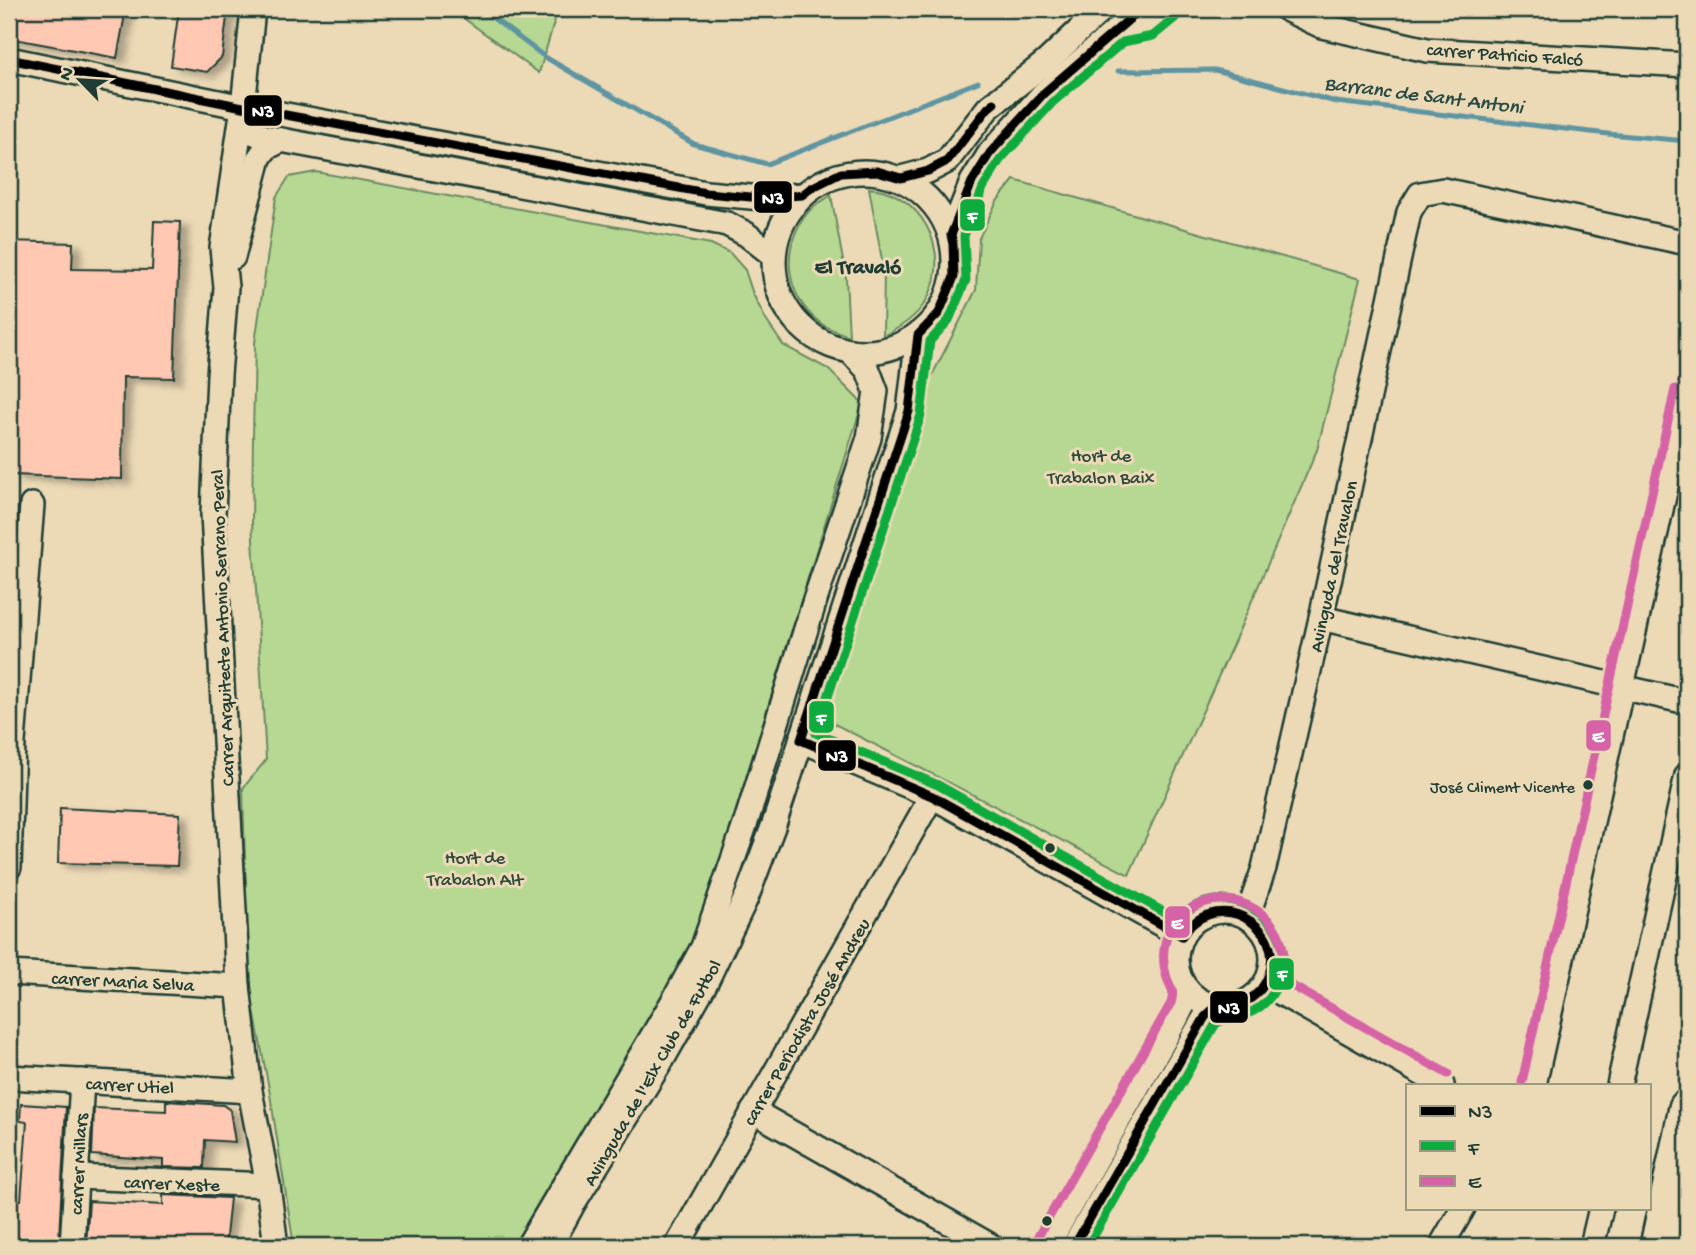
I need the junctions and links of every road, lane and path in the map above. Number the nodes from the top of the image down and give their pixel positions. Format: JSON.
{"nodes":[{"id":1,"x":253,"y":9,"type":"edge"},
{"id":2,"x":1102,"y":9,"type":"edge"},
{"id":3,"x":1141,"y":9,"type":"edge"},
{"id":4,"x":1167,"y":9,"type":"edge"},
{"id":5,"x":1286,"y":9,"type":"edge"},
{"id":6,"x":1118,"y":30,"type":"junction"},
{"id":7,"x":9,"y":59,"type":"edge"},
{"id":8,"x":1687,"y":65,"type":"edge"},
{"id":9,"x":242,"y":116,"type":"junction"},
{"id":10,"x":282,"y":140,"type":"junction"},
{"id":11,"x":901,"y":178,"type":"junction"},
{"id":12,"x":802,"y":195,"type":"junction"},
{"id":13,"x":951,"y":235,"type":"junction"},
{"id":14,"x":1687,"y":243,"type":"edge"},
{"id":15,"x":773,"y":255,"type":"junction"},
{"id":16,"x":226,"y":287,"type":"junction"},
{"id":17,"x":918,"y":335,"type":"junction"},
{"id":18,"x":851,"y":352,"type":"junction"},
{"id":19,"x":1687,"y":391,"type":"edge"},
{"id":20,"x":32,"y":505,"type":"dead end"},
{"id":21,"x":1321,"y":618,"type":"junction"},
{"id":22,"x":1622,"y":686,"type":"junction"},
{"id":23,"x":1687,"y":702,"type":"edge"},
{"id":24,"x":801,"y":740,"type":"junction"},
{"id":25,"x":1687,"y":775,"type":"edge"},
{"id":26,"x":932,"y":796,"type":"junction"},
{"id":27,"x":9,"y":867,"type":"edge"},
{"id":28,"x":1247,"y":917,"type":"junction"},
{"id":29,"x":1182,"y":936,"type":"junction"},
{"id":30,"x":9,"y":973,"type":"edge"},
{"id":31,"x":1265,"y":984,"type":"junction"},
{"id":32,"x":238,"y":986,"type":"junction"},
{"id":33,"x":1186,"y":989,"type":"junction"},
{"id":34,"x":1216,"y":1007,"type":"junction"},
{"id":35,"x":9,"y":1077,"type":"edge"},
{"id":36,"x":82,"y":1081,"type":"junction"},
{"id":37,"x":1440,"y":1084,"type":"edge"},
{"id":38,"x":1534,"y":1084,"type":"edge"},
{"id":39,"x":1619,"y":1084,"type":"edge"},
{"id":40,"x":250,"y":1091,"type":"junction"},
{"id":41,"x":1687,"y":1108,"type":"edge"},
{"id":42,"x":753,"y":1111,"type":"junction"},
{"id":43,"x":76,"y":1177,"type":"junction"},
{"id":44,"x":268,"y":1185,"type":"junction"},
{"id":45,"x":1462,"y":1210,"type":"edge"},
{"id":46,"x":1601,"y":1210,"type":"edge"},
{"id":47,"x":72,"y":1246,"type":"edge"},
{"id":48,"x":276,"y":1246,"type":"edge"},
{"id":49,"x":528,"y":1246,"type":"edge"},
{"id":50,"x":550,"y":1246,"type":"edge"},
{"id":51,"x":677,"y":1246,"type":"edge"},
{"id":52,"x":991,"y":1246,"type":"edge"},
{"id":53,"x":1047,"y":1246,"type":"edge"},
{"id":54,"x":1073,"y":1246,"type":"edge"},
{"id":55,"x":1441,"y":1246,"type":"edge"},
{"id":56,"x":1592,"y":1246,"type":"edge"},
{"id":57,"x":1658,"y":1246,"type":"edge"}],
"edges":[{"from":1,"to":9,"type":"street","name":"Carrer Arquitecte Antonio Serrano Peral"},
{"from":2,"to":11,"type":"street"},
{"from":3,"to":6,"type":"street"},
{"from":4,"to":6,"type":"street"},
{"from":5,"to":8,"type":"street","name":"carrer Patricio Falcó"},
{"from":6,"to":13,"type":"street"},
{"from":7,"to":9,"type":"street"},
{"from":9,"to":10,"type":"street"},
{"from":9,"to":12,"type":"street"},
{"from":9,"to":16,"type":"street","name":"Carrer Arquitecte Antonio Serrano Peral"},
{"from":10,"to":15,"type":"street"},
{"from":10,"to":16,"type":"street"},
{"from":11,"to":12,"type":"street"},
{"from":11,"to":13,"type":"street"},
{"from":12,"to":15,"type":"street"},
{"from":13,"to":17,"type":"street"},
{"from":14,"to":21,"type":"street","name":"Avinguda del Travalon"},
{"from":15,"to":18,"type":"street"},
{"from":16,"to":32,"type":"street","name":"Carrer Arquitecte Antonio Serrano Peral"},
{"from":17,"to":18,"type":"street"},
{"from":17,"to":24,"type":"street","name":"Avinguda de l'Elx Club de Futbol"},
{"from":18,"to":49,"type":"street","name":"Avinguda de l'Elx Club de Futbol"},
{"from":19,"to":22,"type":"street"},
{"from":20,"to":27,"type":"street"},
{"from":21,"to":22,"type":"street"},
{"from":21,"to":28,"type":"street","name":"Avinguda del Travalon"},
{"from":22,"to":23,"type":"street"},
{"from":22,"to":38,"type":"street"},
{"from":24,"to":26,"type":"street"},
{"from":24,"to":50,"type":"street","name":"Avinguda de l'Elx Club de Futbol"},
{"from":25,"to":39,"type":"street"},
{"from":26,"to":29,"type":"street"},
{"from":26,"to":42,"type":"street","name":"carrer Periodista José Andreu"},
{"from":28,"to":29,"type":"street"},
{"from":28,"to":31,"type":"street"},
{"from":29,"to":33,"type":"street"},
{"from":30,"to":32,"type":"street","name":"carrer Maria Selva"},
{"from":31,"to":34,"type":"street"},
{"from":31,"to":37,"type":"street"},
{"from":32,"to":40,"type":"street","name":"Carrer Arquitecte Antonio Serrano Peral"},
{"from":33,"to":34,"type":"street"},
{"from":33,"to":53,"type":"street"},
{"from":34,"to":54,"type":"street"},
{"from":35,"to":36,"type":"street","name":"carrer Utiel"},
{"from":36,"to":40,"type":"street","name":"carrer Utiel"},
{"from":36,"to":43,"type":"street","name":"carrer Millars"},
{"from":40,"to":44,"type":"street","name":"Carrer Arquitecte Antonio Serrano Peral"},
{"from":41,"to":57,"type":"highway"},
{"from":42,"to":51,"type":"street","name":"carrer Periodista José Andreu"},
{"from":42,"to":52,"type":"street"},
{"from":43,"to":44,"type":"street","name":"carrer Xeste"},
{"from":43,"to":47,"type":"street","name":"carrer Millars"},
{"from":44,"to":48,"type":"street","name":"Carrer Arquitecte Antonio Serrano Peral"},
{"from":45,"to":55,"type":"street"},
{"from":46,"to":56,"type":"street"}]}
